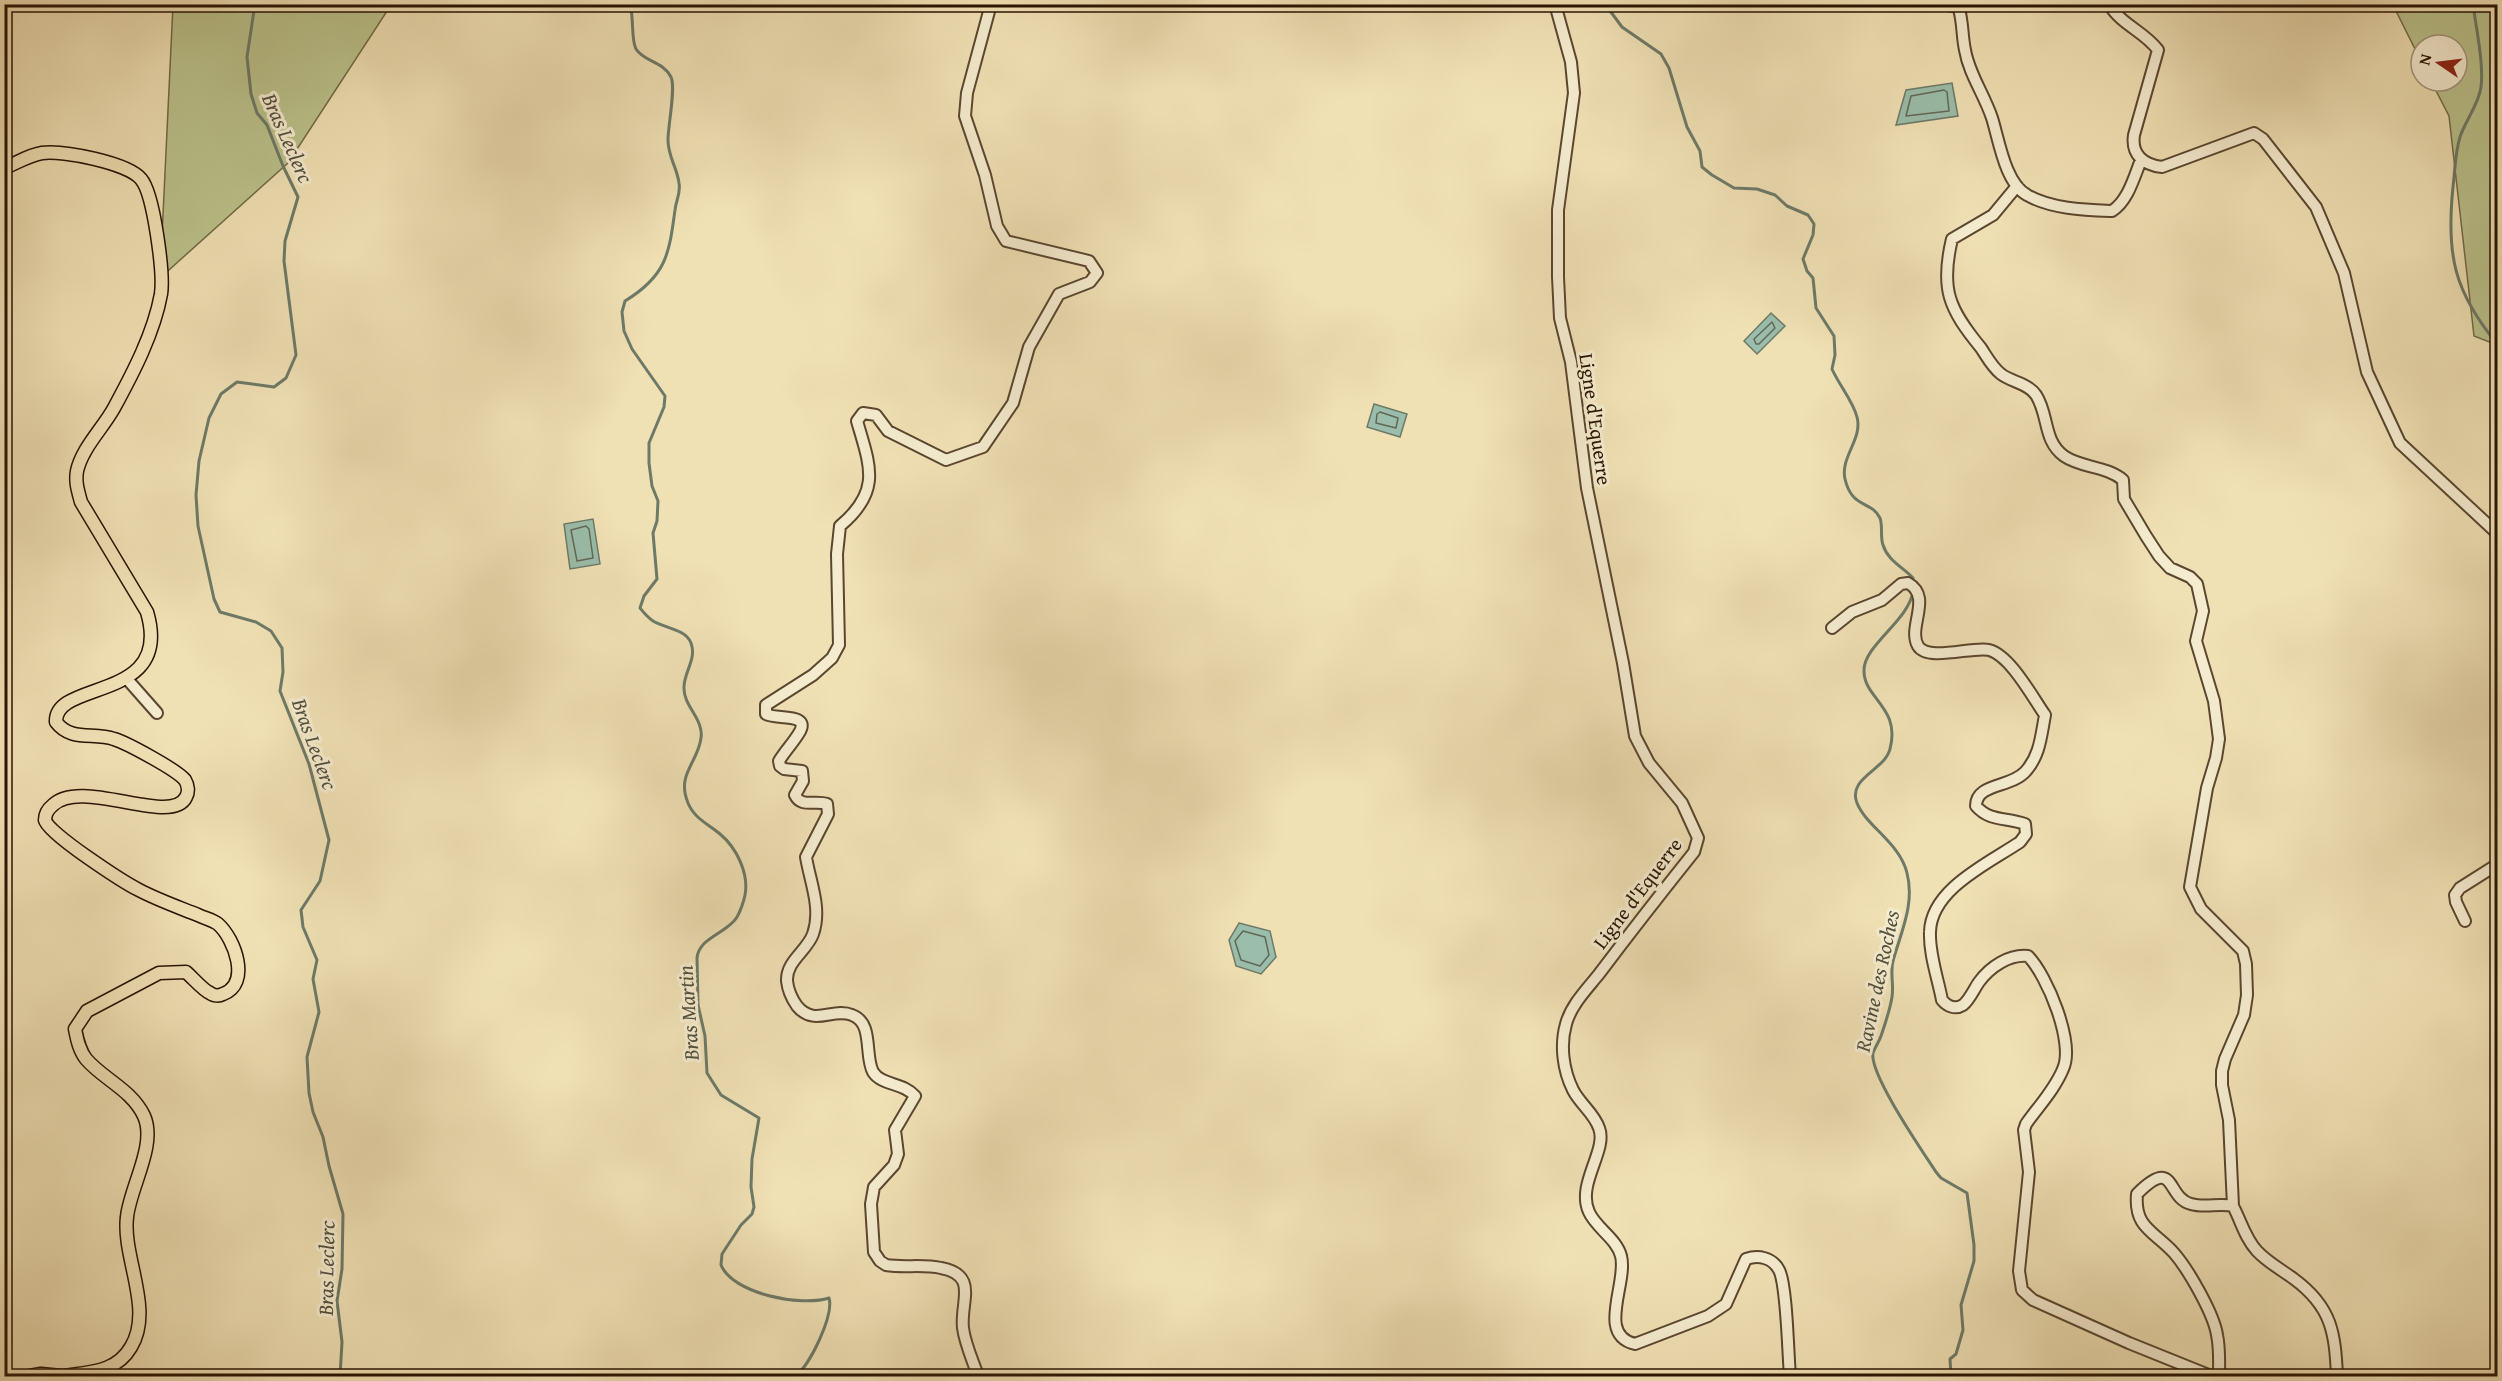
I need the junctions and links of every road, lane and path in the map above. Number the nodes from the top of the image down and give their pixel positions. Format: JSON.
{"nodes":[{"id":1,"x":991,"y":4,"type":"edge"},
{"id":2,"x":1555,"y":4,"type":"edge"},
{"id":3,"x":1941,"y":4,"type":"edge"},
{"id":4,"x":2109,"y":4,"type":"edge"},
{"id":5,"x":4,"y":70,"type":"edge"},
{"id":6,"x":4,"y":94,"type":"edge"},
{"id":7,"x":2141,"y":160,"type":"junction"},
{"id":8,"x":4,"y":168,"type":"edge"},
{"id":9,"x":2017,"y":186,"type":"junction"},
{"id":10,"x":2498,"y":534,"type":"edge"},
{"id":11,"x":1832,"y":628,"type":"dead end"},
{"id":12,"x":127,"y":679,"type":"junction"},
{"id":13,"x":157,"y":713,"type":"dead end"},
{"id":14,"x":2498,"y":864,"type":"edge"},
{"id":15,"x":2465,"y":921,"type":"dead end"},
{"id":16,"x":2233,"y":1206,"type":"junction"},
{"id":17,"x":30,"y":1377,"type":"edge"},
{"id":18,"x":62,"y":1377,"type":"edge"},
{"id":19,"x":978,"y":1377,"type":"edge"},
{"id":20,"x":1790,"y":1377,"type":"edge"},
{"id":21,"x":2211,"y":1377,"type":"edge"},
{"id":22,"x":2219,"y":1377,"type":"edge"},
{"id":23,"x":2337,"y":1377,"type":"edge"}],
"edges":[{"from":1,"to":19,"type":"street"},
{"from":2,"to":20,"type":"street","name":"Ligne d'Equerre"},
{"from":3,"to":9,"type":"street"},
{"from":4,"to":7,"type":"street"},
{"from":5,"to":6,"type":"street"},
{"from":7,"to":9,"type":"street"},
{"from":7,"to":10,"type":"street"},
{"from":8,"to":12,"type":"main road"},
{"from":9,"to":16,"type":"street"},
{"from":11,"to":21,"type":"street"},
{"from":12,"to":13,"type":"street"},
{"from":12,"to":18,"type":"main road"},
{"from":14,"to":15,"type":"street"},
{"from":16,"to":22,"type":"street"},
{"from":16,"to":23,"type":"street"},
{"from":17,"to":18,"type":"main road"}]}
